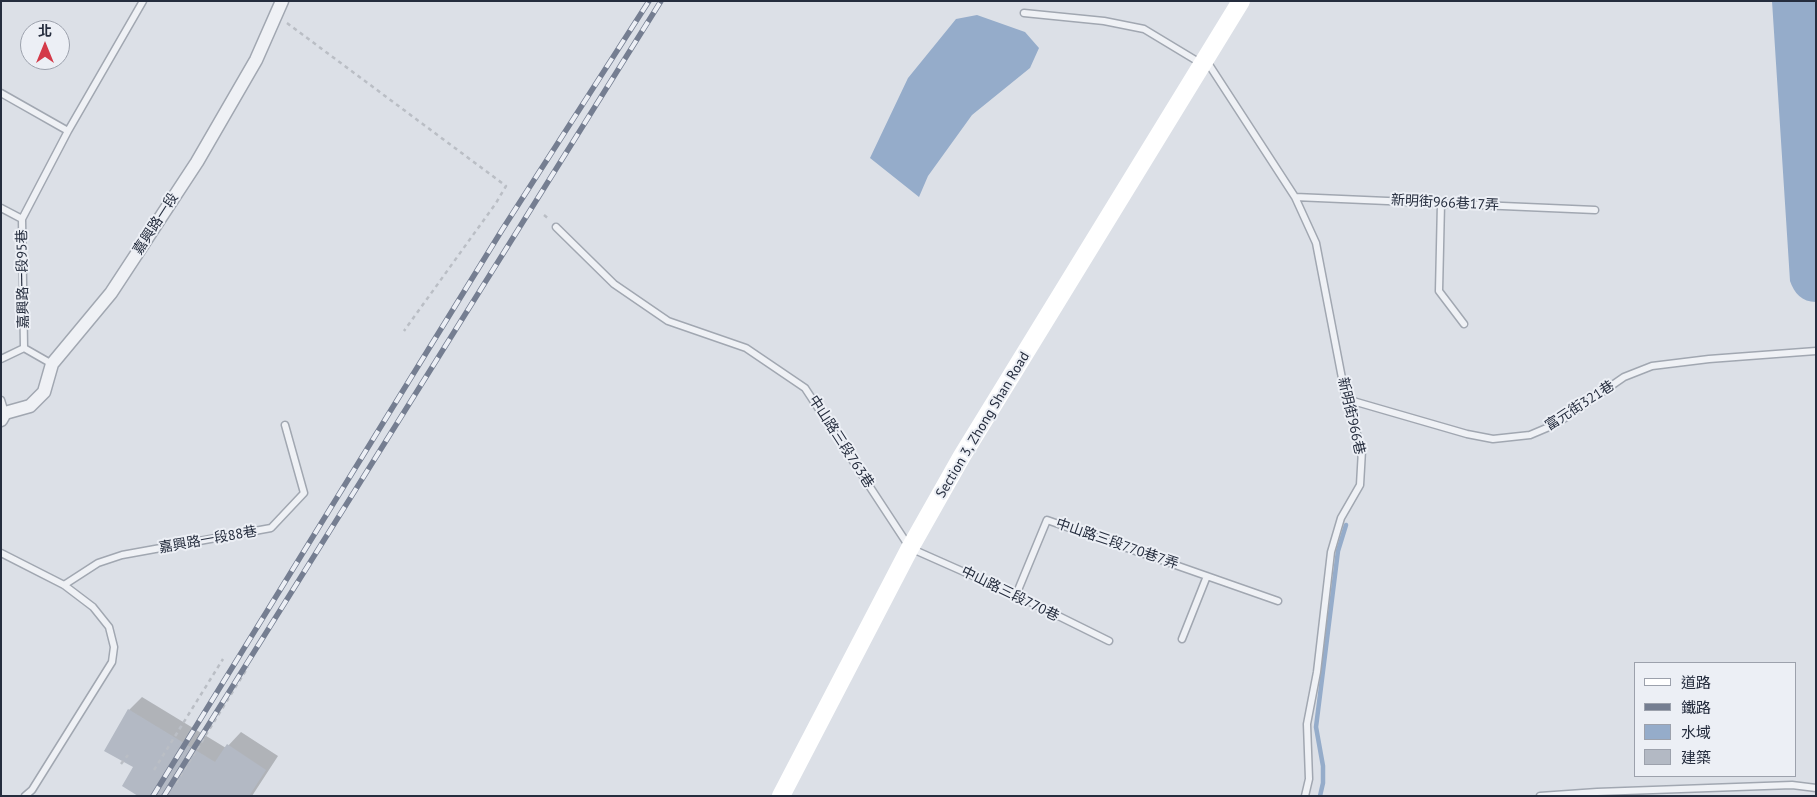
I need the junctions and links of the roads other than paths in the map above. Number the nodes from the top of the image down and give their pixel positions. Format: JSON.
{"nodes":[{"id":1,"x":143,"y":1,"type":"edge"},
{"id":2,"x":282,"y":1,"type":"edge"},
{"id":3,"x":1242,"y":1,"type":"edge"},
{"id":4,"x":1024,"y":14,"type":"dead end"},
{"id":5,"x":1204,"y":62,"type":"junction"},
{"id":6,"x":1,"y":93,"type":"edge"},
{"id":7,"x":68,"y":131,"type":"junction"},
{"id":8,"x":1295,"y":197,"type":"junction"},
{"id":9,"x":1440,"y":203,"type":"junction"},
{"id":10,"x":1,"y":208,"type":"edge"},
{"id":11,"x":1594,"y":210,"type":"dead end"},
{"id":12,"x":22,"y":219,"type":"junction"},
{"id":13,"x":556,"y":226,"type":"dead end"},
{"id":14,"x":1464,"y":324,"type":"dead end"},
{"id":15,"x":24,"y":348,"type":"junction"},
{"id":16,"x":1816,"y":351,"type":"edge"},
{"id":17,"x":1,"y":359,"type":"edge"},
{"id":18,"x":52,"y":364,"type":"junction"},
{"id":19,"x":1346,"y":399,"type":"junction"},
{"id":20,"x":1,"y":400,"type":"edge"},
{"id":21,"x":3,"y":416,"type":"edge"},
{"id":22,"x":285,"y":425,"type":"dead end"},
{"id":23,"x":910,"y":548,"type":"junction"},
{"id":24,"x":1,"y":553,"type":"edge"},
{"id":25,"x":1207,"y":576,"type":"junction"},
{"id":26,"x":64,"y":585,"type":"junction"},
{"id":27,"x":1016,"y":595,"type":"junction"},
{"id":28,"x":1278,"y":601,"type":"dead end"},
{"id":29,"x":1182,"y":639,"type":"dead end"},
{"id":30,"x":1109,"y":641,"type":"dead end"},
{"id":31,"x":1816,"y":788,"type":"edge"},
{"id":32,"x":24,"y":796,"type":"edge"},
{"id":33,"x":781,"y":796,"type":"edge"},
{"id":34,"x":1306,"y":796,"type":"edge"},
{"id":35,"x":1540,"y":796,"type":"edge"}],
"edges":[{"from":1,"to":7,"type":"lane","name":"嘉興路一段95巷"},
{"from":2,"to":18,"type":"street","name":"嘉興路一段"},
{"from":3,"to":5,"type":"street","name":"Section 3, Zhong Shan Road"},
{"from":4,"to":5,"type":"lane"},
{"from":5,"to":8,"type":"lane","name":"新明街966巷"},
{"from":5,"to":23,"type":"street","name":"Section 3, Zhong Shan Road"},
{"from":6,"to":7,"type":"lane"},
{"from":7,"to":12,"type":"lane","name":"嘉興路一段95巷"},
{"from":8,"to":9,"type":"lane","name":"新明街966巷17弄"},
{"from":8,"to":19,"type":"lane","name":"新明街966巷"},
{"from":9,"to":11,"type":"lane","name":"新明街966巷17弄"},
{"from":9,"to":14,"type":"lane"},
{"from":10,"to":12,"type":"lane"},
{"from":12,"to":15,"type":"lane","name":"嘉興路一段95巷"},
{"from":13,"to":23,"type":"lane","name":"中山路三段763巷"},
{"from":15,"to":17,"type":"lane"},
{"from":15,"to":18,"type":"lane"},
{"from":16,"to":19,"type":"lane","name":"富元街321巷"},
{"from":18,"to":21,"type":"street","name":"嘉興路一段"},
{"from":19,"to":34,"type":"lane","name":"新明街966巷"},
{"from":20,"to":21,"type":"lane"},
{"from":22,"to":26,"type":"lane","name":"嘉興路一段88巷"},
{"from":23,"to":27,"type":"lane","name":"中山路三段770巷"},
{"from":23,"to":33,"type":"street","name":"Section 3, Zhong Shan Road"},
{"from":24,"to":26,"type":"lane"},
{"from":25,"to":27,"type":"lane","name":"中山路三段770巷7弄"},
{"from":25,"to":28,"type":"lane","name":"中山路三段770巷7弄"},
{"from":25,"to":29,"type":"lane"},
{"from":26,"to":32,"type":"lane"},
{"from":27,"to":30,"type":"lane","name":"中山路三段770巷"},
{"from":31,"to":35,"type":"lane"}]}
